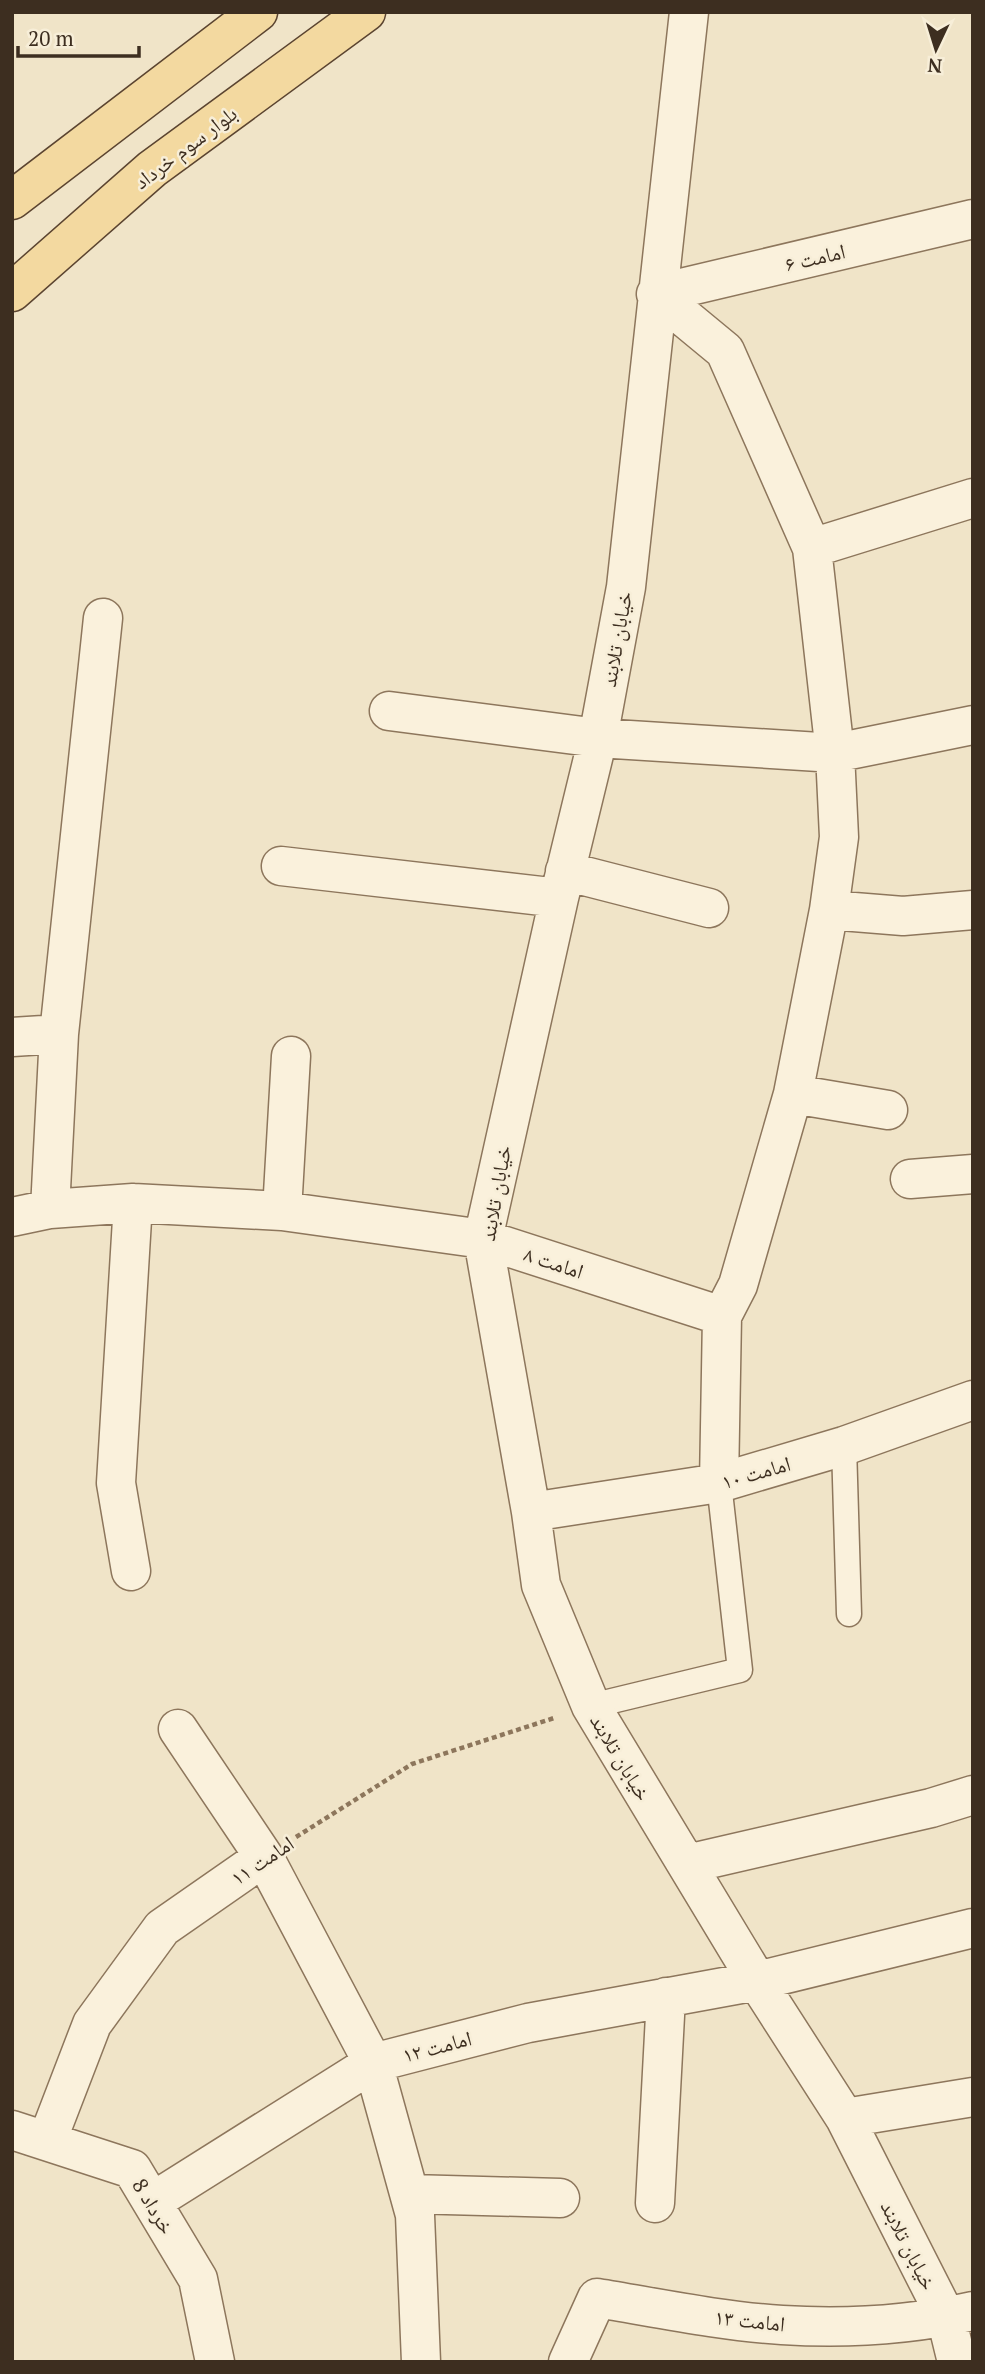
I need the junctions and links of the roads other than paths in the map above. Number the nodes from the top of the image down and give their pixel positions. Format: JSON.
{"nodes":[{"id":1,"x":258,"y":12,"type":"edge"},
{"id":2,"x":366,"y":12,"type":"edge"},
{"id":3,"x":689,"y":12,"type":"edge"},
{"id":4,"x":12,"y":200,"type":"edge"},
{"id":5,"x":973,"y":219,"type":"edge"},
{"id":6,"x":12,"y":292,"type":"edge"},
{"id":7,"x":656,"y":295,"type":"junction"},
{"id":8,"x":973,"y":498,"type":"edge"},
{"id":9,"x":812,"y":548,"type":"junction"},
{"id":10,"x":103,"y":618,"type":"dead end"},
{"id":11,"x":388,"y":711,"type":"dead end"},
{"id":12,"x":970,"y":736,"type":"edge"},
{"id":13,"x":598,"y":738,"type":"junction"},
{"id":14,"x":835,"y":753,"type":"junction"},
{"id":15,"x":281,"y":866,"type":"dead end"},
{"id":16,"x":562,"y":885,"type":"junction"},
{"id":17,"x":709,"y":908,"type":"dead end"},
{"id":18,"x":829,"y":910,"type":"junction"},
{"id":19,"x":973,"y":910,"type":"edge"},
{"id":20,"x":59,"y":1034,"type":"junction"},
{"id":21,"x":12,"y":1037,"type":"edge"},
{"id":22,"x":291,"y":1056,"type":"dead end"},
{"id":23,"x":793,"y":1094,"type":"junction"},
{"id":24,"x":888,"y":1110,"type":"dead end"},
{"id":25,"x":973,"y":1174,"type":"edge"},
{"id":26,"x":910,"y":1179,"type":"dead end"},
{"id":27,"x":133,"y":1203,"type":"junction"},
{"id":28,"x":50,"y":1209,"type":"junction"},
{"id":29,"x":282,"y":1211,"type":"junction"},
{"id":30,"x":12,"y":1217,"type":"edge"},
{"id":31,"x":483,"y":1239,"type":"junction"},
{"id":32,"x":722,"y":1316,"type":"junction"},
{"id":33,"x":973,"y":1401,"type":"edge"},
{"id":34,"x":844,"y":1446,"type":"junction"},
{"id":35,"x":719,"y":1483,"type":"junction"},
{"id":36,"x":531,"y":1512,"type":"junction"},
{"id":37,"x":131,"y":1571,"type":"dead end"},
{"id":38,"x":849,"y":1614,"type":"dead end"},
{"id":39,"x":591,"y":1706,"type":"junction"},
{"id":40,"x":178,"y":1729,"type":"dead end"},
{"id":41,"x":973,"y":1795,"type":"edge"},
{"id":42,"x":264,"y":1857,"type":"junction"},
{"id":43,"x":687,"y":1864,"type":"junction"},
{"id":44,"x":973,"y":1928,"type":"edge"},
{"id":45,"x":757,"y":1981,"type":"junction"},
{"id":46,"x":666,"y":1997,"type":"junction"},
{"id":47,"x":373,"y":2063,"type":"junction"},
{"id":48,"x":973,"y":2097,"type":"edge"},
{"id":49,"x":845,"y":2118,"type":"junction"},
{"id":50,"x":29,"y":2136,"type":"edge"},
{"id":51,"x":410,"y":2194,"type":"junction"},
{"id":52,"x":560,"y":2198,"type":"dead end"},
{"id":53,"x":152,"y":2202,"type":"junction"},
{"id":54,"x":655,"y":2203,"type":"dead end"},
{"id":55,"x":959,"y":2314,"type":"edge"},
{"id":56,"x":215,"y":2362,"type":"edge"},
{"id":57,"x":421,"y":2362,"type":"edge"},
{"id":58,"x":568,"y":2362,"type":"edge"},
{"id":59,"x":957,"y":2362,"type":"edge"}],
"edges":[{"from":1,"to":4,"type":"main road"},
{"from":2,"to":6,"type":"main road","name":"بلوار سوم خرداد"},
{"from":3,"to":7,"type":"street","name":"خیابان تلابند"},
{"from":5,"to":7,"type":"street","name":"امامت ۶"},
{"from":7,"to":9,"type":"street"},
{"from":7,"to":13,"type":"street","name":"خیابان تلابند"},
{"from":8,"to":9,"type":"street"},
{"from":9,"to":14,"type":"street"},
{"from":10,"to":20,"type":"street"},
{"from":11,"to":13,"type":"street"},
{"from":12,"to":14,"type":"street"},
{"from":13,"to":14,"type":"street"},
{"from":13,"to":16,"type":"street","name":"خیابان تلابند"},
{"from":14,"to":18,"type":"street"},
{"from":15,"to":16,"type":"street"},
{"from":16,"to":17,"type":"street"},
{"from":16,"to":31,"type":"street","name":"خیابان تلابند"},
{"from":18,"to":19,"type":"street"},
{"from":18,"to":23,"type":"street"},
{"from":20,"to":21,"type":"street"},
{"from":20,"to":28,"type":"street"},
{"from":22,"to":29,"type":"street"},
{"from":23,"to":24,"type":"street"},
{"from":23,"to":32,"type":"street"},
{"from":25,"to":26,"type":"street"},
{"from":27,"to":28,"type":"street","name":"امامت ۸"},
{"from":27,"to":29,"type":"street","name":"امامت ۸"},
{"from":27,"to":37,"type":"street"},
{"from":28,"to":30,"type":"street","name":"امامت ۸"},
{"from":29,"to":31,"type":"street","name":"امامت ۸"},
{"from":31,"to":32,"type":"street","name":"امامت ۸"},
{"from":31,"to":36,"type":"street","name":"خیابان تلابند"},
{"from":32,"to":35,"type":"street"},
{"from":33,"to":34,"type":"street","name":"امامت ۱۰"},
{"from":34,"to":35,"type":"street","name":"امامت ۱۰"},
{"from":34,"to":38,"type":"lane"},
{"from":35,"to":36,"type":"street","name":"امامت ۱۰"},
{"from":35,"to":39,"type":"lane"},
{"from":36,"to":39,"type":"street","name":"خیابان تلابند"},
{"from":39,"to":43,"type":"street","name":"خیابان تلابند"},
{"from":40,"to":42,"type":"street"},
{"from":41,"to":43,"type":"street"},
{"from":42,"to":47,"type":"street"},
{"from":42,"to":50,"type":"street","name":"امامت ۱۱"},
{"from":43,"to":45,"type":"street","name":"خیابان تلابند"},
{"from":44,"to":45,"type":"street","name":"امامت ۱۲"},
{"from":45,"to":46,"type":"street","name":"امامت ۱۲"},
{"from":45,"to":49,"type":"street","name":"خیابان تلابند"},
{"from":46,"to":47,"type":"street","name":"امامت ۱۲"},
{"from":46,"to":54,"type":"street"},
{"from":47,"to":51,"type":"street"},
{"from":47,"to":53,"type":"street","name":"امامت ۱۲"},
{"from":48,"to":49,"type":"street"},
{"from":49,"to":55,"type":"street","name":"خیابان تلابند"},
{"from":50,"to":53,"type":"street","name":"خرداد 8"},
{"from":51,"to":52,"type":"street"},
{"from":51,"to":57,"type":"street"},
{"from":53,"to":56,"type":"street","name":"خرداد 8"},
{"from":55,"to":58,"type":"street","name":"امامت ۱۳"},
{"from":55,"to":59,"type":"street","name":"خیابان تلابند"}]}
